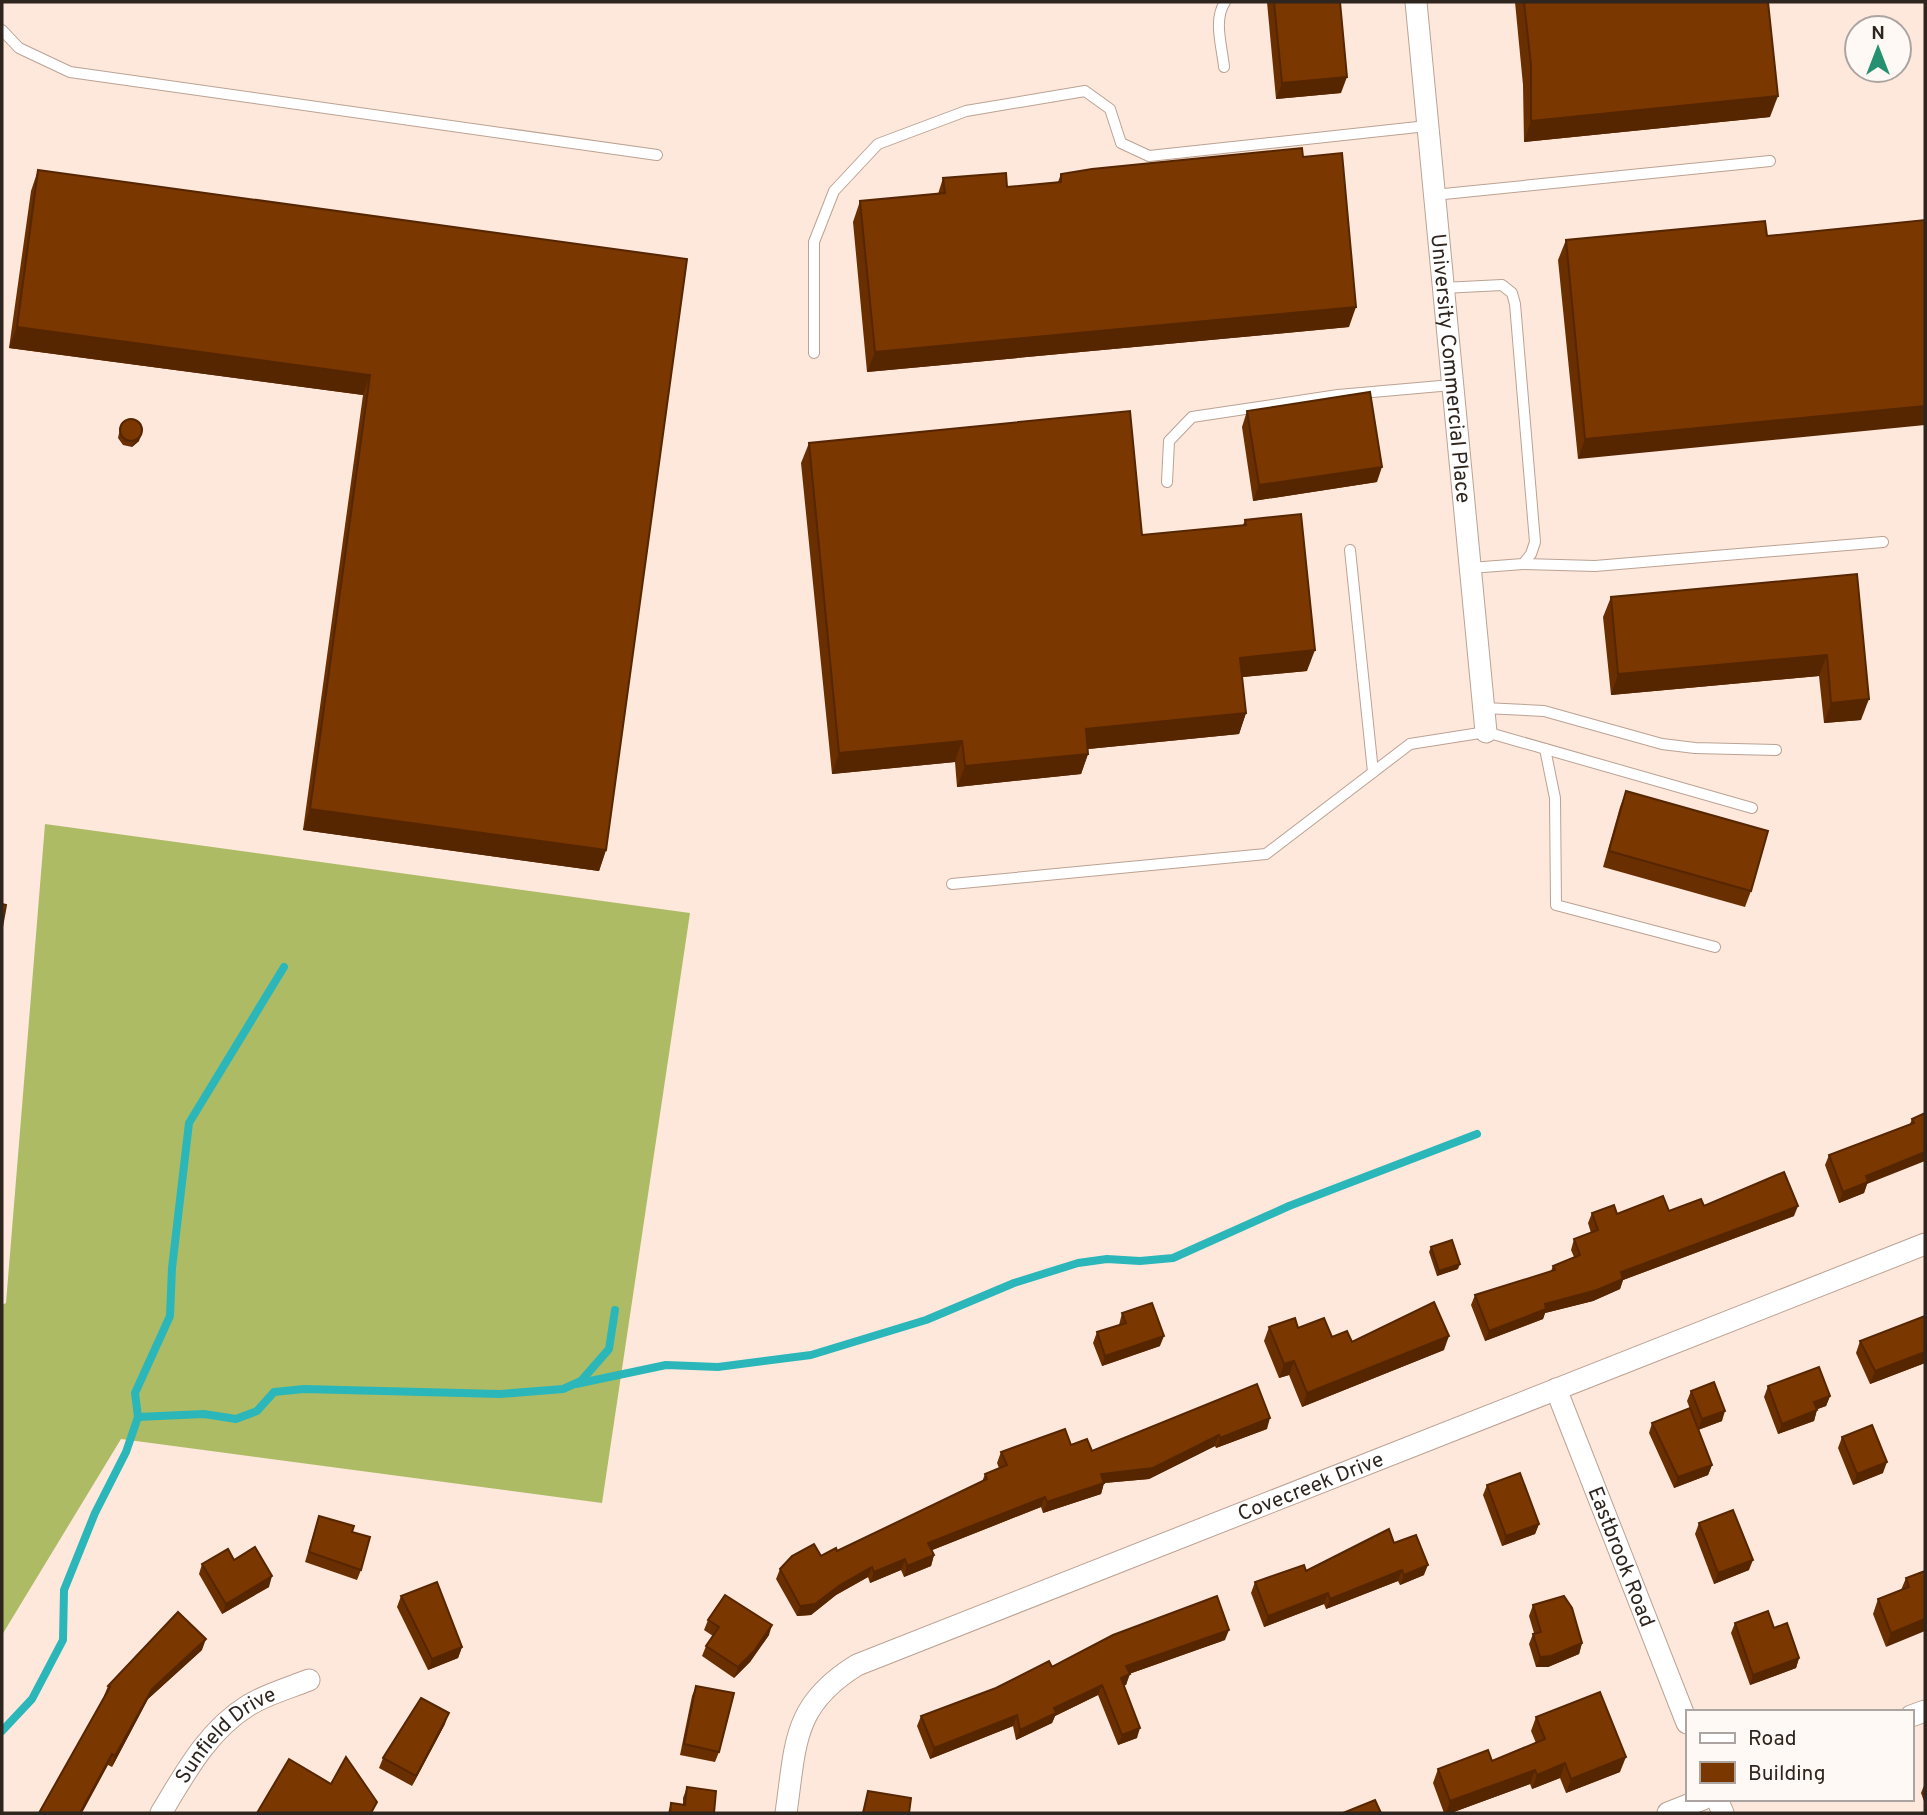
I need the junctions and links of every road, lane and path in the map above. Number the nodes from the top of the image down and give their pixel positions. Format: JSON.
{"nodes":[{"id":1,"x":1226,"y":2,"type":"edge"},
{"id":2,"x":1416,"y":2,"type":"edge"},
{"id":3,"x":2,"y":30,"type":"edge"},
{"id":4,"x":1224,"y":67,"type":"dead end"},
{"id":5,"x":1427,"y":126,"type":"junction"},
{"id":6,"x":657,"y":155,"type":"dead end"},
{"id":7,"x":1770,"y":161,"type":"dead end"},
{"id":8,"x":1434,"y":195,"type":"junction"},
{"id":9,"x":1443,"y":288,"type":"junction"},
{"id":10,"x":814,"y":353,"type":"dead end"},
{"id":11,"x":1452,"y":384,"type":"junction"},
{"id":12,"x":1167,"y":482,"type":"dead end"},
{"id":13,"x":1883,"y":542,"type":"dead end"},
{"id":14,"x":1350,"y":550,"type":"dead end"},
{"id":15,"x":1523,"y":564,"type":"junction"},
{"id":16,"x":1470,"y":568,"type":"junction"},
{"id":17,"x":1484,"y":708,"type":"junction"},
{"id":18,"x":1486,"y":732,"type":"junction"},
{"id":19,"x":1545,"y":749,"type":"junction"},
{"id":20,"x":1776,"y":750,"type":"dead end"},
{"id":21,"x":1373,"y":772,"type":"junction"},
{"id":22,"x":1752,"y":808,"type":"dead end"},
{"id":23,"x":952,"y":884,"type":"dead end"},
{"id":24,"x":1715,"y":947,"type":"dead end"},
{"id":25,"x":1925,"y":1244,"type":"edge"},
{"id":26,"x":1556,"y":1389,"type":"junction"},
{"id":27,"x":309,"y":1681,"type":"dead end"},
{"id":28,"x":1686,"y":1720,"type":"edge"},
{"id":29,"x":1698,"y":1801,"type":"edge"},
{"id":30,"x":162,"y":1813,"type":"edge"},
{"id":31,"x":786,"y":1813,"type":"edge"},
{"id":32,"x":1668,"y":1813,"type":"edge"}],
"edges":[{"from":1,"to":4,"type":"lane"},
{"from":2,"to":5,"type":"street","name":"University Commercial Place"},
{"from":3,"to":6,"type":"lane"},
{"from":5,"to":8,"type":"street","name":"University Commercial Place"},
{"from":5,"to":10,"type":"lane"},
{"from":7,"to":8,"type":"lane"},
{"from":8,"to":9,"type":"street","name":"University Commercial Place"},
{"from":9,"to":11,"type":"street","name":"University Commercial Place"},
{"from":9,"to":15,"type":"lane"},
{"from":11,"to":12,"type":"lane"},
{"from":11,"to":16,"type":"street","name":"University Commercial Place"},
{"from":13,"to":15,"type":"lane"},
{"from":14,"to":21,"type":"lane"},
{"from":15,"to":16,"type":"lane"},
{"from":16,"to":17,"type":"street","name":"University Commercial Place"},
{"from":17,"to":18,"type":"street","name":"University Commercial Place"},
{"from":17,"to":20,"type":"lane"},
{"from":18,"to":19,"type":"lane"},
{"from":18,"to":21,"type":"lane"},
{"from":19,"to":22,"type":"lane"},
{"from":19,"to":24,"type":"lane"},
{"from":21,"to":23,"type":"lane"},
{"from":25,"to":26,"type":"street","name":"Covecreek Drive"},
{"from":26,"to":28,"type":"street","name":"Eastbrook Road"},
{"from":26,"to":31,"type":"street","name":"Covecreek Drive"},
{"from":27,"to":30,"type":"street","name":"Sunfield Drive"},
{"from":29,"to":32,"type":"street"}]}
